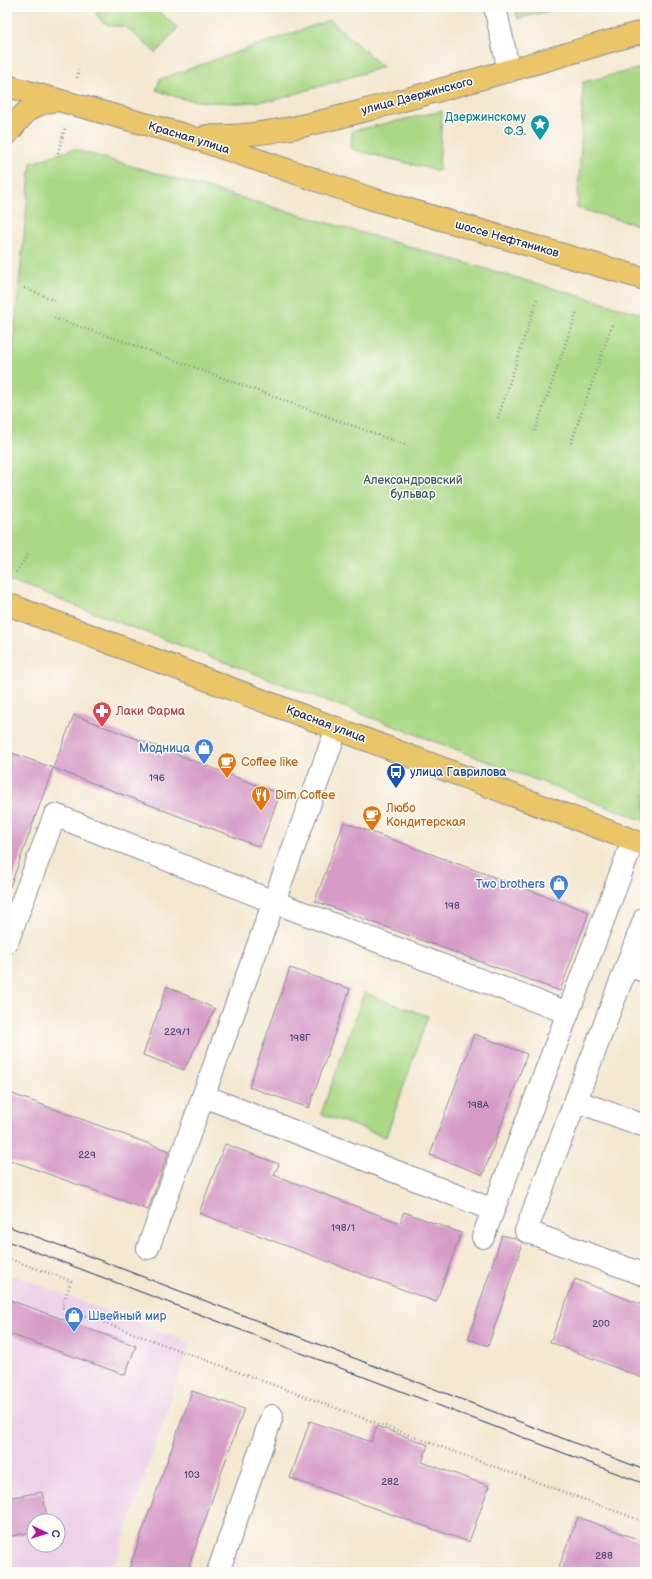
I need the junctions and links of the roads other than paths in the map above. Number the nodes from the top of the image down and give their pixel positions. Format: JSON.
{"nodes":[{"id":1,"x":495,"y":7,"type":"edge"},
{"id":2,"x":645,"y":31,"type":"edge"},
{"id":3,"x":509,"y":72,"type":"junction"},
{"id":4,"x":7,"y":86,"type":"edge"},
{"id":5,"x":57,"y":100,"type":"junction"},
{"id":6,"x":7,"y":134,"type":"edge"},
{"id":7,"x":185,"y":136,"type":"junction"},
{"id":8,"x":370,"y":198,"type":"joint"},
{"id":9,"x":645,"y":279,"type":"edge"},
{"id":10,"x":7,"y":604,"type":"edge"},
{"id":11,"x":337,"y":728,"type":"junction"},
{"id":12,"x":639,"y":843,"type":"edge"},
{"id":13,"x":274,"y":902,"type":"junction"},
{"id":14,"x":645,"y":918,"type":"edge"},
{"id":15,"x":7,"y":942,"type":"edge"},
{"id":16,"x":636,"y":968,"type":"edge"},
{"id":17,"x":568,"y":1013,"type":"junction"},
{"id":18,"x":204,"y":1096,"type":"junction"},
{"id":19,"x":576,"y":1101,"type":"junction"},
{"id":20,"x":645,"y":1126,"type":"edge"},
{"id":21,"x":492,"y":1210,"type":"junction"},
{"id":22,"x":482,"y":1237,"type":"dead end"},
{"id":23,"x":148,"y":1248,"type":"dead end"},
{"id":24,"x":645,"y":1275,"type":"edge"},
{"id":25,"x":272,"y":1416,"type":"dead end"},
{"id":26,"x":218,"y":1572,"type":"edge"}],
"edges":[{"from":1,"to":3,"type":"lane"},
{"from":2,"to":3,"type":"main road","name":"улица Дзержинского"},
{"from":3,"to":7,"type":"main road","name":"улица Дзержинского"},
{"from":4,"to":5,"type":"main road","name":"Красная улица"},
{"from":5,"to":6,"type":"main road"},
{"from":5,"to":7,"type":"main road","name":"Красная улица"},
{"from":7,"to":8,"type":"main road","name":"Красная улица"},
{"from":8,"to":9,"type":"main road","name":"шоссе Нефтяников"},
{"from":10,"to":11,"type":"main road","name":"Красная улица"},
{"from":11,"to":12,"type":"main road","name":"Красная улица"},
{"from":11,"to":13,"type":"lane"},
{"from":12,"to":17,"type":"lane"},
{"from":13,"to":15,"type":"lane"},
{"from":13,"to":17,"type":"lane"},
{"from":13,"to":18,"type":"lane"},
{"from":14,"to":16,"type":"lane"},
{"from":16,"to":19,"type":"lane"},
{"from":17,"to":21,"type":"lane"},
{"from":18,"to":21,"type":"lane"},
{"from":18,"to":23,"type":"lane"},
{"from":19,"to":20,"type":"lane"},
{"from":19,"to":24,"type":"lane"},
{"from":21,"to":22,"type":"lane"},
{"from":25,"to":26,"type":"lane"}]}
